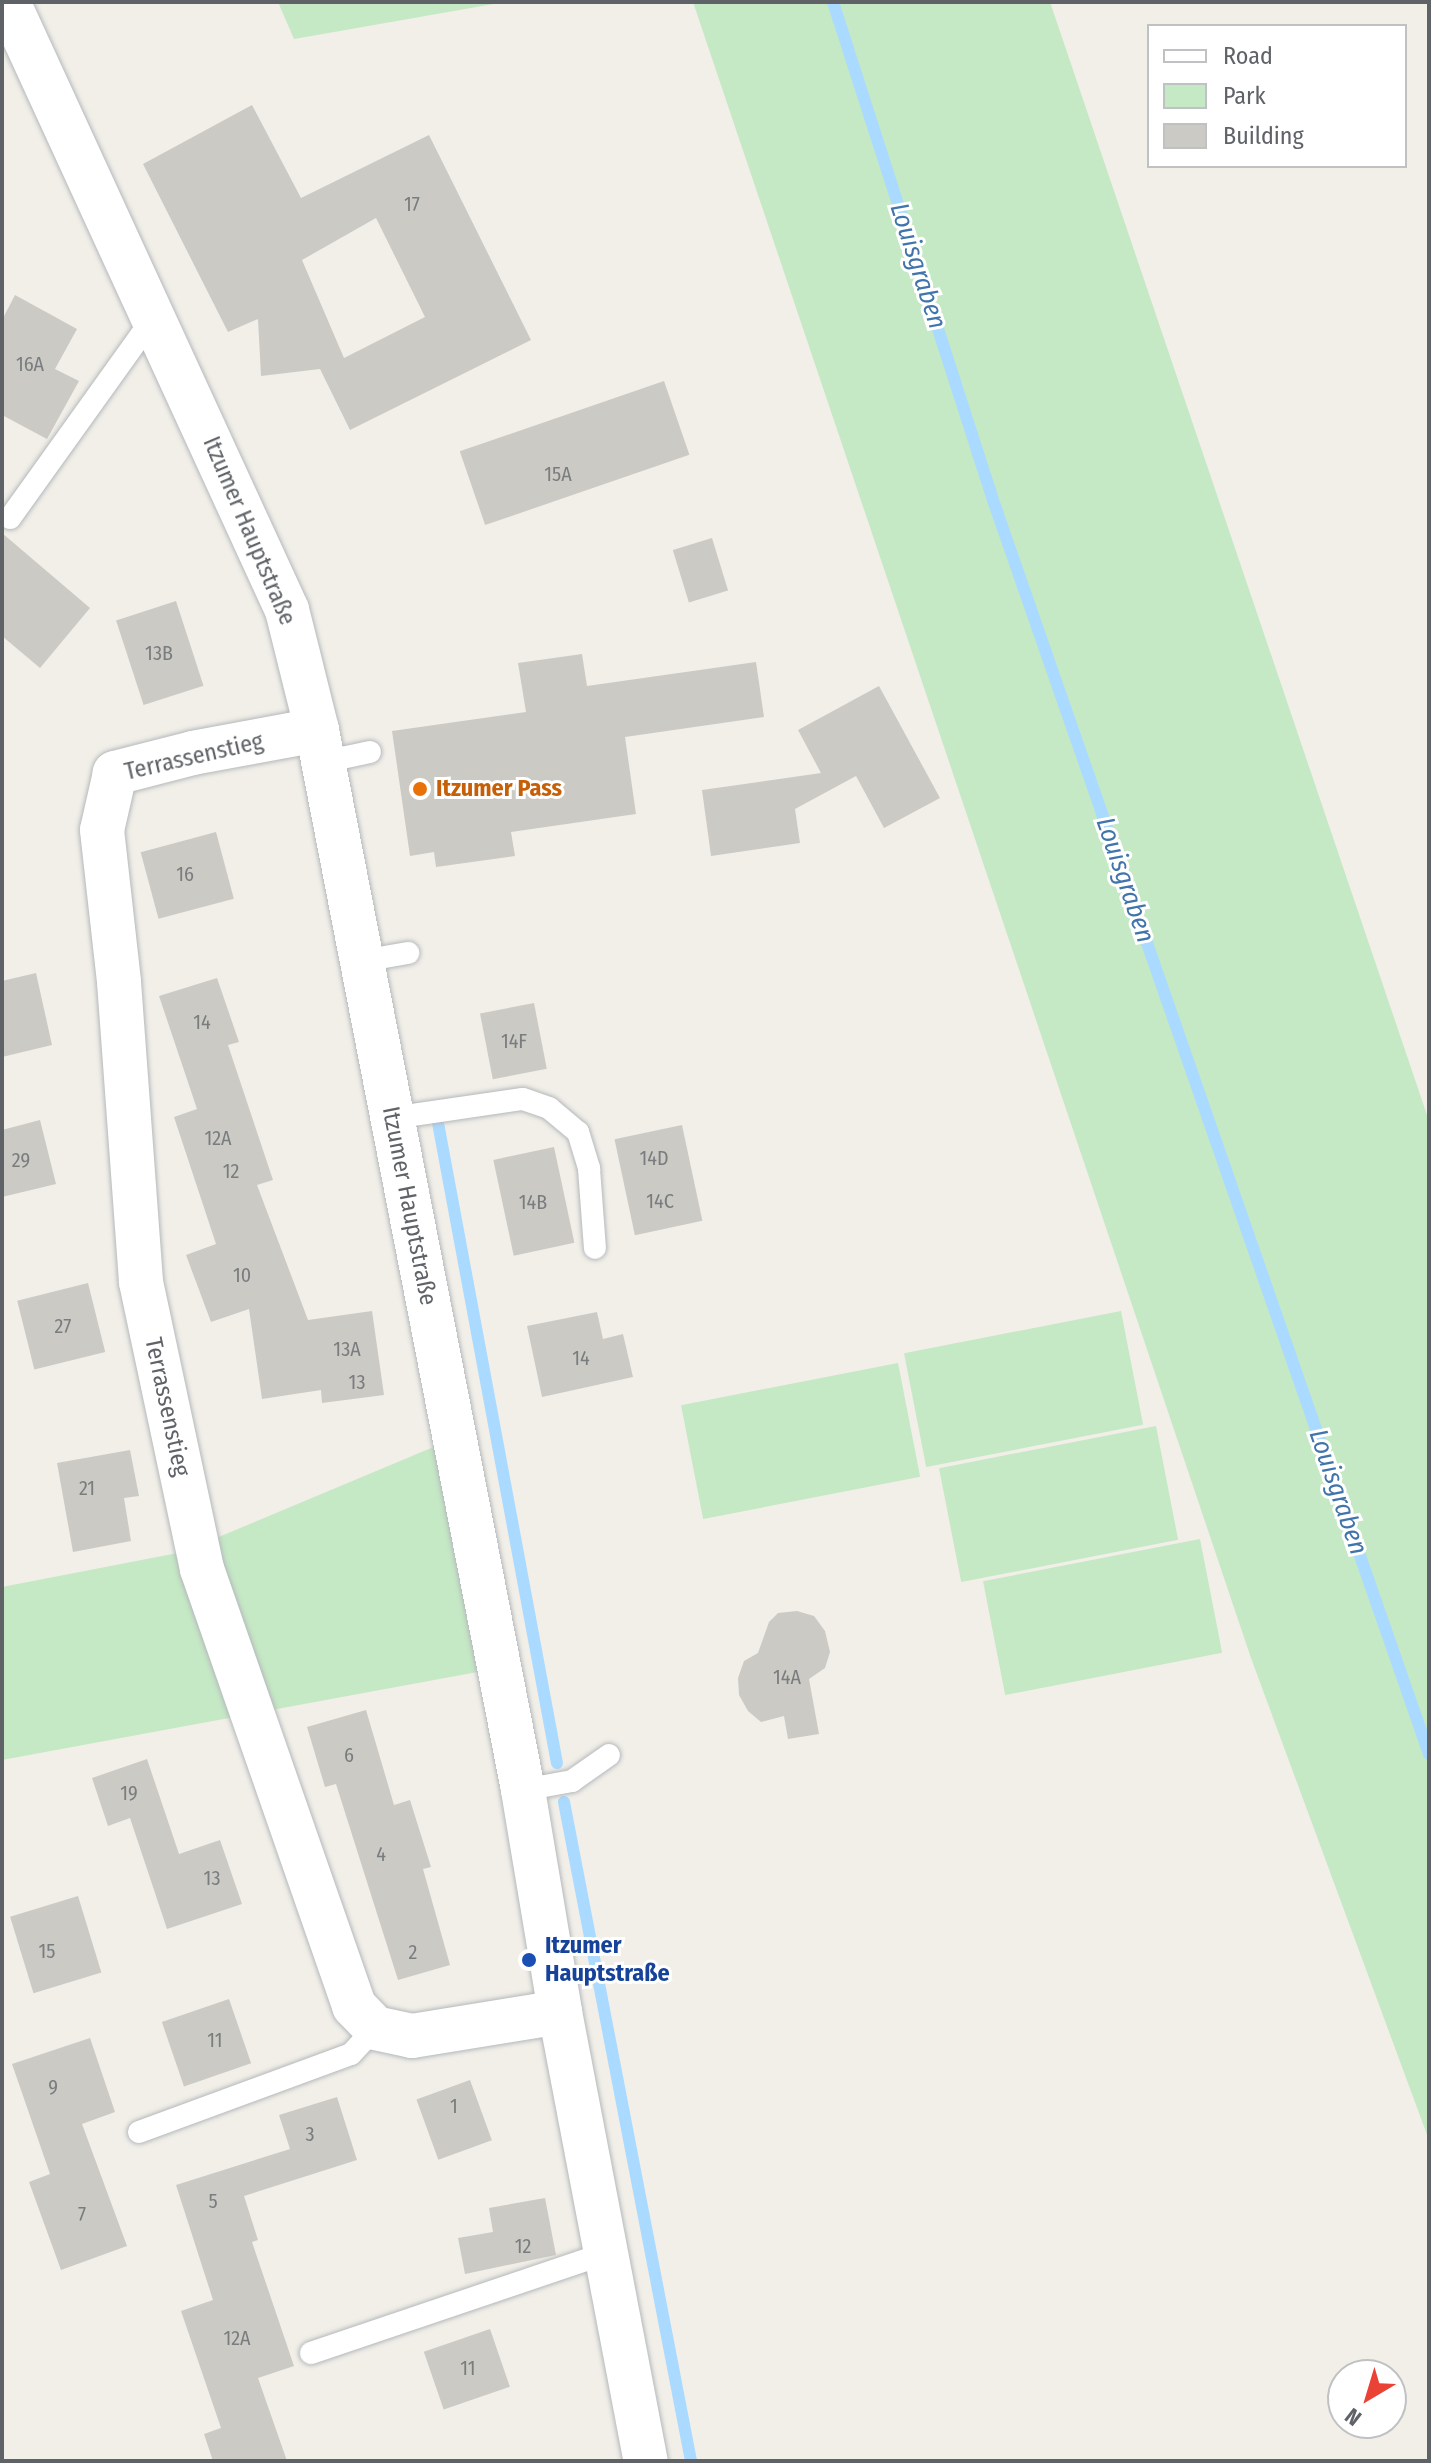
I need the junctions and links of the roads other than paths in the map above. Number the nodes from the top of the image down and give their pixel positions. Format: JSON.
{"nodes":[{"id":1,"x":8,"y":2,"type":"edge"},
{"id":2,"x":154,"y":317,"type":"junction"},
{"id":3,"x":10,"y":518,"type":"dead end"},
{"id":4,"x":320,"y":746,"type":"junction"},
{"id":5,"x":370,"y":752,"type":"dead end"},
{"id":6,"x":408,"y":953,"type":"dead end"},
{"id":7,"x":362,"y":961,"type":"junction"},
{"id":8,"x":392,"y":1118,"type":"junction"},
{"id":9,"x":595,"y":1248,"type":"dead end"},
{"id":10,"x":609,"y":1755,"type":"dead end"},
{"id":11,"x":523,"y":1790,"type":"junction"},
{"id":12,"x":560,"y":2012,"type":"junction"},
{"id":13,"x":375,"y":2028,"type":"junction"},
{"id":14,"x":139,"y":2132,"type":"dead end"},
{"id":15,"x":606,"y":2253,"type":"junction"},
{"id":16,"x":311,"y":2353,"type":"dead end"},
{"id":17,"x":646,"y":2461,"type":"edge"}],
"edges":[{"from":1,"to":2,"type":"main road","name":"Itzumer Hauptstraße"},
{"from":2,"to":3,"type":"lane"},
{"from":2,"to":4,"type":"main road","name":"Itzumer Hauptstraße"},
{"from":4,"to":5,"type":"lane"},
{"from":4,"to":7,"type":"main road","name":"Itzumer Hauptstraße"},
{"from":4,"to":13,"type":"main road","name":"Terrassenstieg"},
{"from":6,"to":7,"type":"lane"},
{"from":7,"to":8,"type":"main road","name":"Itzumer Hauptstraße"},
{"from":8,"to":9,"type":"lane"},
{"from":8,"to":11,"type":"main road","name":"Itzumer Hauptstraße"},
{"from":10,"to":11,"type":"lane"},
{"from":11,"to":12,"type":"main road","name":"Itzumer Hauptstraße"},
{"from":12,"to":13,"type":"main road"},
{"from":12,"to":15,"type":"main road","name":"Itzumer Hauptstraße"},
{"from":13,"to":14,"type":"lane"},
{"from":15,"to":16,"type":"lane"},
{"from":15,"to":17,"type":"main road","name":"Itzumer Hauptstraße"}]}
